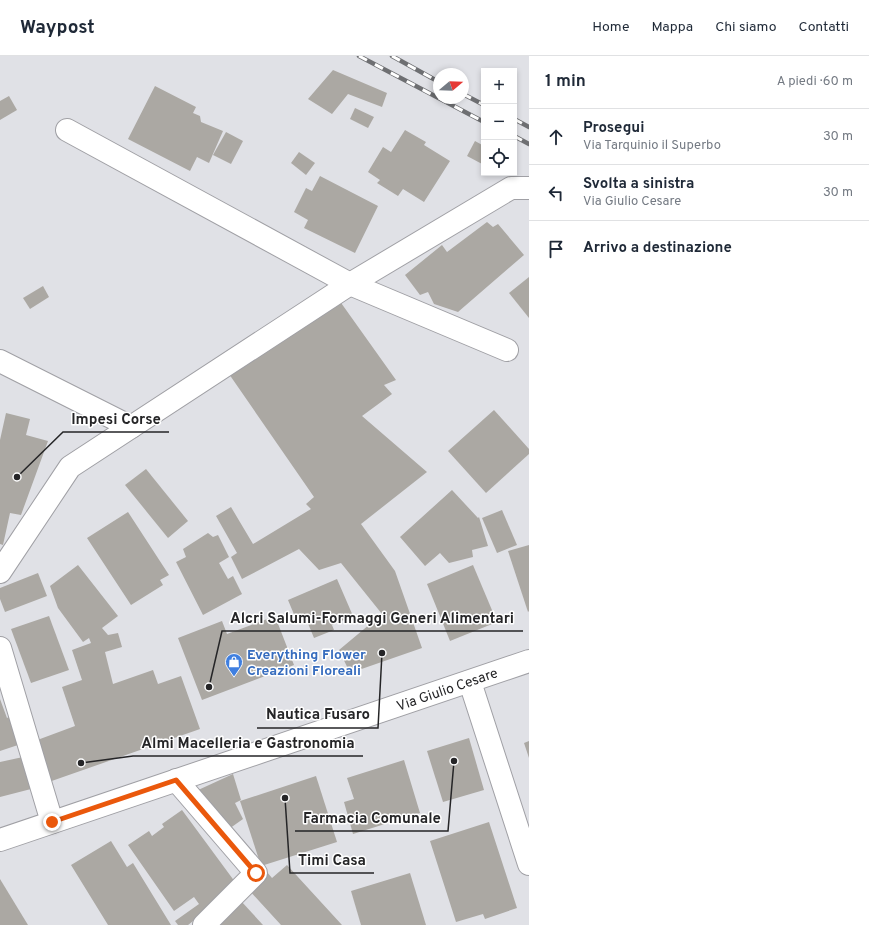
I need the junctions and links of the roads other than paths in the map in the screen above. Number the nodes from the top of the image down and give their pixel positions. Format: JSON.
{"nodes":[{"id":1,"x":68,"y":130,"type":"dead end"},
{"id":2,"x":529,"y":188,"type":"edge"},
{"id":3,"x":350,"y":284,"type":"junction"},
{"id":4,"x":507,"y":350,"type":"dead end"},
{"id":5,"x":0,"y":361,"type":"edge"},
{"id":6,"x":131,"y":427,"type":"junction"},
{"id":7,"x":0,"y":572,"type":"edge"},
{"id":8,"x":0,"y":648,"type":"edge"},
{"id":9,"x":529,"y":661,"type":"edge"},
{"id":10,"x":470,"y":682,"type":"junction"},
{"id":11,"x":176,"y":780,"type":"junction"},
{"id":12,"x":52,"y":822,"type":"junction"},
{"id":13,"x":0,"y":840,"type":"edge"},
{"id":14,"x":529,"y":864,"type":"edge"},
{"id":15,"x":204,"y":925,"type":"edge"}],
"edges":[{"from":1,"to":3,"type":"street"},
{"from":2,"to":3,"type":"street"},
{"from":3,"to":4,"type":"street"},
{"from":3,"to":6,"type":"street"},
{"from":5,"to":6,"type":"street"},
{"from":6,"to":7,"type":"street"},
{"from":8,"to":12,"type":"street"},
{"from":9,"to":10,"type":"street","name":"Via Giulio Cesare"},
{"from":10,"to":11,"type":"street","name":"Via Giulio Cesare"},
{"from":10,"to":14,"type":"street"},
{"from":11,"to":12,"type":"street","name":"Via Giulio Cesare"},
{"from":11,"to":15,"type":"street"},
{"from":12,"to":13,"type":"street","name":"Via Giulio Cesare"}]}
